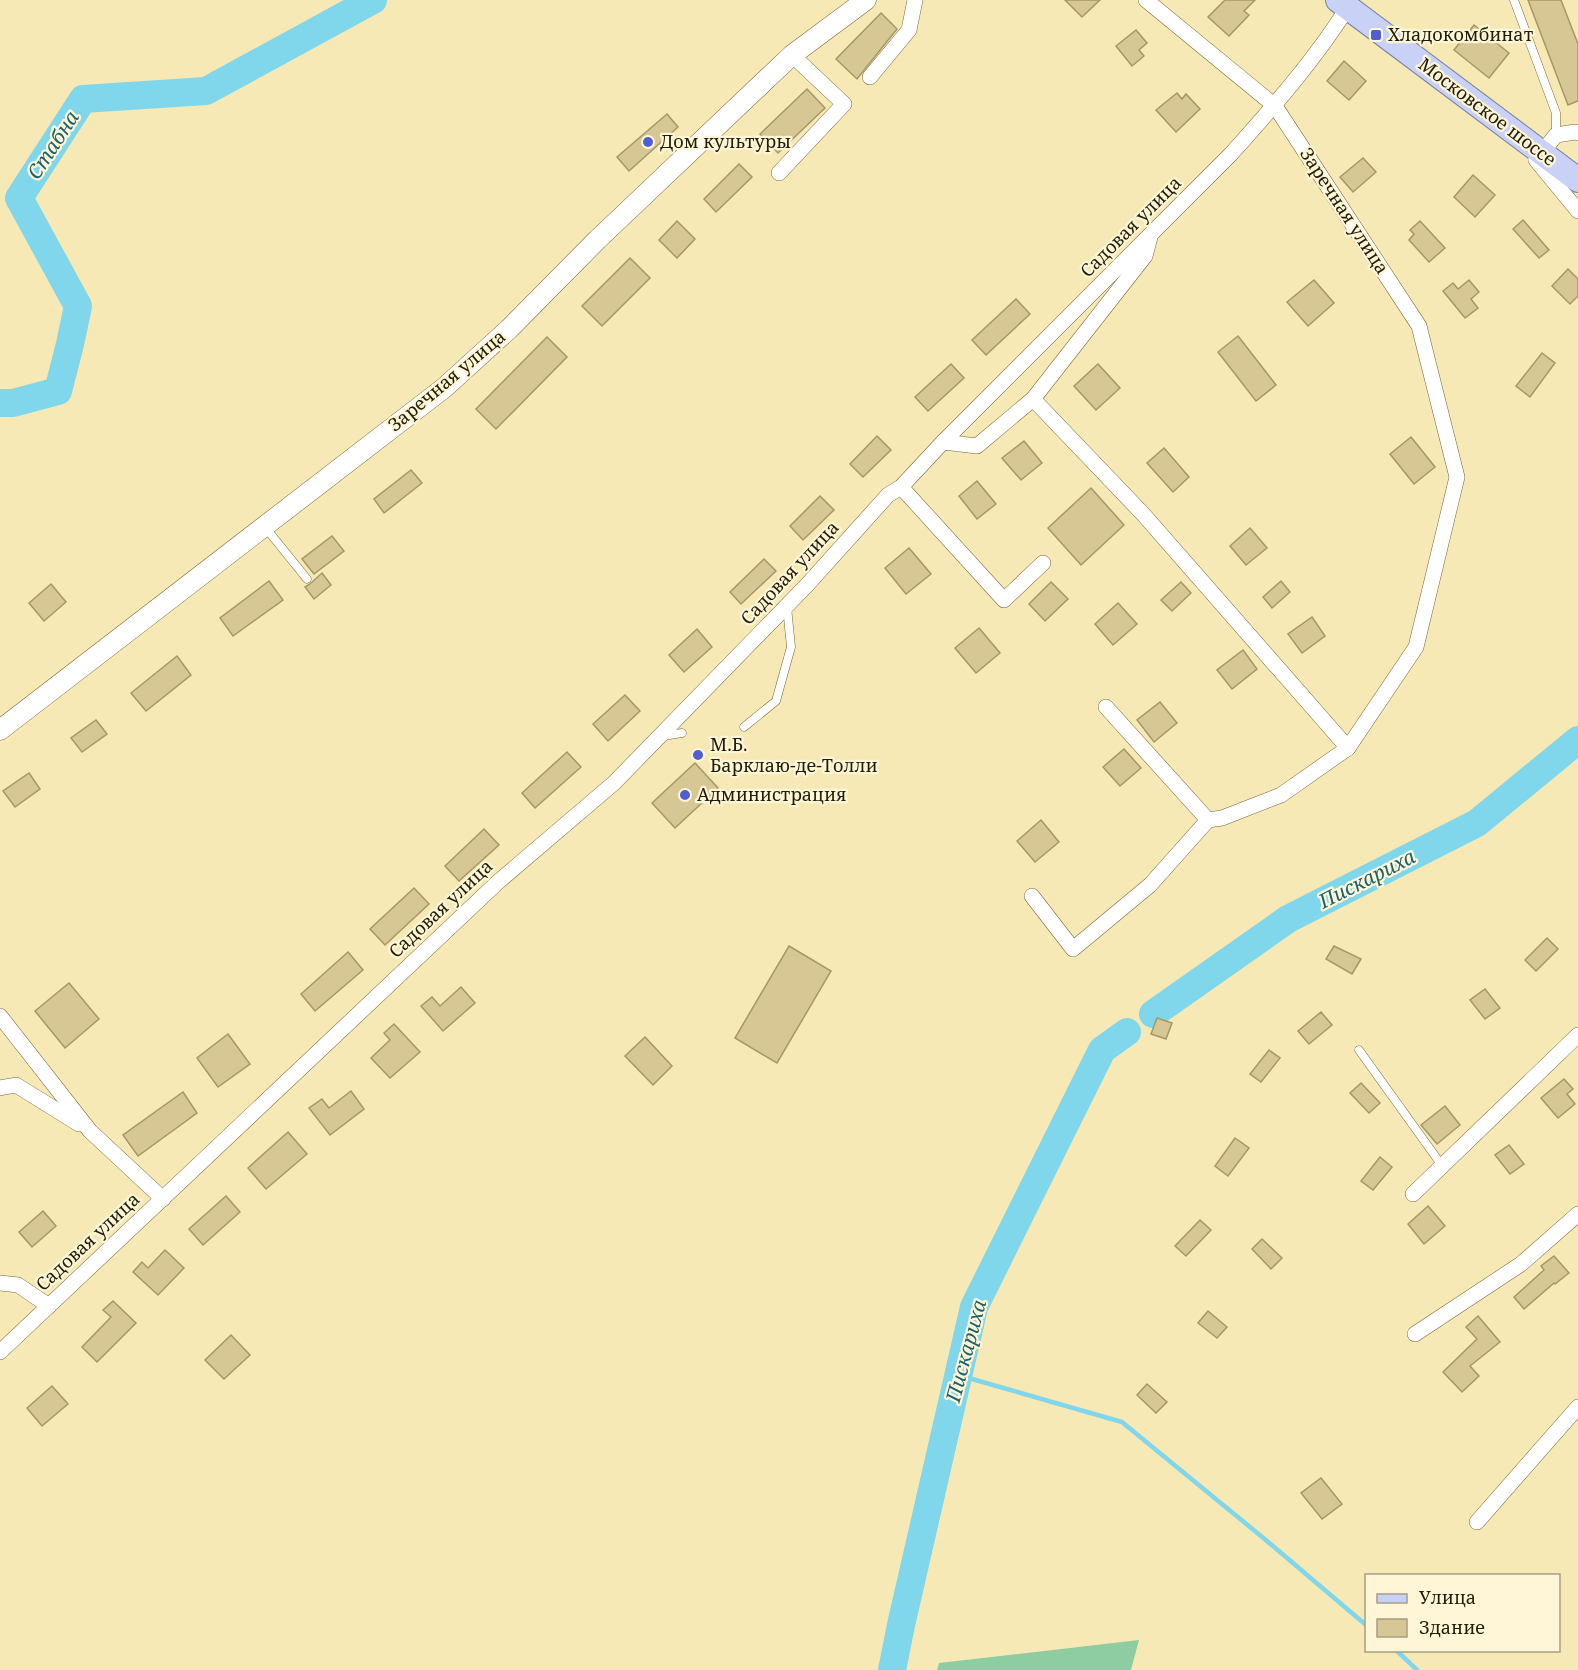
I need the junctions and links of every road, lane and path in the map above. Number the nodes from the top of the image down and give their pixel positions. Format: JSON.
{"nodes":[{"id":1,"x":866,"y":0,"type":"edge"},
{"id":2,"x":915,"y":0,"type":"edge"},
{"id":3,"x":1146,"y":0,"type":"edge"},
{"id":4,"x":1514,"y":0,"type":"edge"},
{"id":5,"x":1346,"y":2,"type":"edge"},
{"id":6,"x":792,"y":55,"type":"junction"},
{"id":7,"x":870,"y":77,"type":"dead end"},
{"id":8,"x":1275,"y":106,"type":"junction"},
{"id":9,"x":1578,"y":133,"type":"edge"},
{"id":10,"x":1549,"y":144,"type":"junction"},
{"id":11,"x":779,"y":173,"type":"dead end"},
{"id":12,"x":1578,"y":180,"type":"edge"},
{"id":13,"x":1578,"y":211,"type":"edge"},
{"id":14,"x":1151,"y":234,"type":"junction"},
{"id":15,"x":1033,"y":399,"type":"junction"},
{"id":16,"x":943,"y":442,"type":"junction"},
{"id":17,"x":901,"y":487,"type":"junction"},
{"id":18,"x":265,"y":527,"type":"junction"},
{"id":19,"x":1043,"y":563,"type":"dead end"},
{"id":20,"x":307,"y":579,"type":"dead end"},
{"id":21,"x":787,"y":606,"type":"junction"},
{"id":22,"x":1106,"y":707,"type":"dead end"},
{"id":23,"x":744,"y":727,"type":"dead end"},
{"id":24,"x":0,"y":730,"type":"edge"},
{"id":25,"x":682,"y":733,"type":"dead end"},
{"id":26,"x":660,"y":736,"type":"junction"},
{"id":27,"x":1348,"y":748,"type":"junction"},
{"id":28,"x":1208,"y":820,"type":"junction"},
{"id":29,"x":1032,"y":896,"type":"dead end"},
{"id":30,"x":0,"y":1016,"type":"edge"},
{"id":31,"x":1578,"y":1035,"type":"edge"},
{"id":32,"x":1359,"y":1050,"type":"dead end"},
{"id":33,"x":0,"y":1088,"type":"edge"},
{"id":34,"x":90,"y":1131,"type":"junction"},
{"id":35,"x":1443,"y":1167,"type":"junction"},
{"id":36,"x":1413,"y":1194,"type":"dead end"},
{"id":37,"x":163,"y":1198,"type":"junction"},
{"id":38,"x":1578,"y":1214,"type":"edge"},
{"id":39,"x":0,"y":1283,"type":"edge"},
{"id":40,"x":49,"y":1306,"type":"junction"},
{"id":41,"x":1415,"y":1334,"type":"dead end"},
{"id":42,"x":0,"y":1352,"type":"edge"},
{"id":43,"x":1578,"y":1407,"type":"edge"},
{"id":44,"x":1477,"y":1522,"type":"dead end"}],
"edges":[{"from":1,"to":6,"type":"street","name":"Заречная улица"},
{"from":2,"to":7,"type":"street"},
{"from":3,"to":8,"type":"street","name":"Заречная улица"},
{"from":4,"to":10,"type":"lane"},
{"from":5,"to":8,"type":"street","name":"Садовая улица"},
{"from":5,"to":10,"type":"main road","name":"Московское шоссе"},
{"from":6,"to":11,"type":"street"},
{"from":6,"to":18,"type":"street","name":"Заречная улица"},
{"from":8,"to":14,"type":"street","name":"Садовая улица"},
{"from":8,"to":27,"type":"street","name":"Заречная улица"},
{"from":9,"to":10,"type":"street"},
{"from":10,"to":12,"type":"main road","name":"Московское шоссе"},
{"from":10,"to":13,"type":"street"},
{"from":14,"to":15,"type":"street"},
{"from":14,"to":16,"type":"street","name":"Садовая улица"},
{"from":15,"to":16,"type":"street"},
{"from":15,"to":27,"type":"street"},
{"from":16,"to":17,"type":"street","name":"Садовая улица"},
{"from":17,"to":19,"type":"street"},
{"from":17,"to":21,"type":"street","name":"Садовая улица"},
{"from":18,"to":20,"type":"lane"},
{"from":18,"to":24,"type":"street","name":"Заречная улица"},
{"from":21,"to":23,"type":"lane"},
{"from":21,"to":26,"type":"street","name":"Садовая улица"},
{"from":22,"to":28,"type":"street"},
{"from":25,"to":26,"type":"lane"},
{"from":26,"to":37,"type":"street","name":"Садовая улица"},
{"from":27,"to":28,"type":"street"},
{"from":28,"to":29,"type":"street"},
{"from":30,"to":34,"type":"street"},
{"from":31,"to":35,"type":"street"},
{"from":32,"to":35,"type":"lane"},
{"from":33,"to":34,"type":"street"},
{"from":34,"to":37,"type":"street"},
{"from":35,"to":36,"type":"street"},
{"from":37,"to":40,"type":"street","name":"Садовая улица"},
{"from":38,"to":41,"type":"street"},
{"from":39,"to":40,"type":"street"},
{"from":40,"to":42,"type":"street","name":"Садовая улица"},
{"from":43,"to":44,"type":"street"}]}
